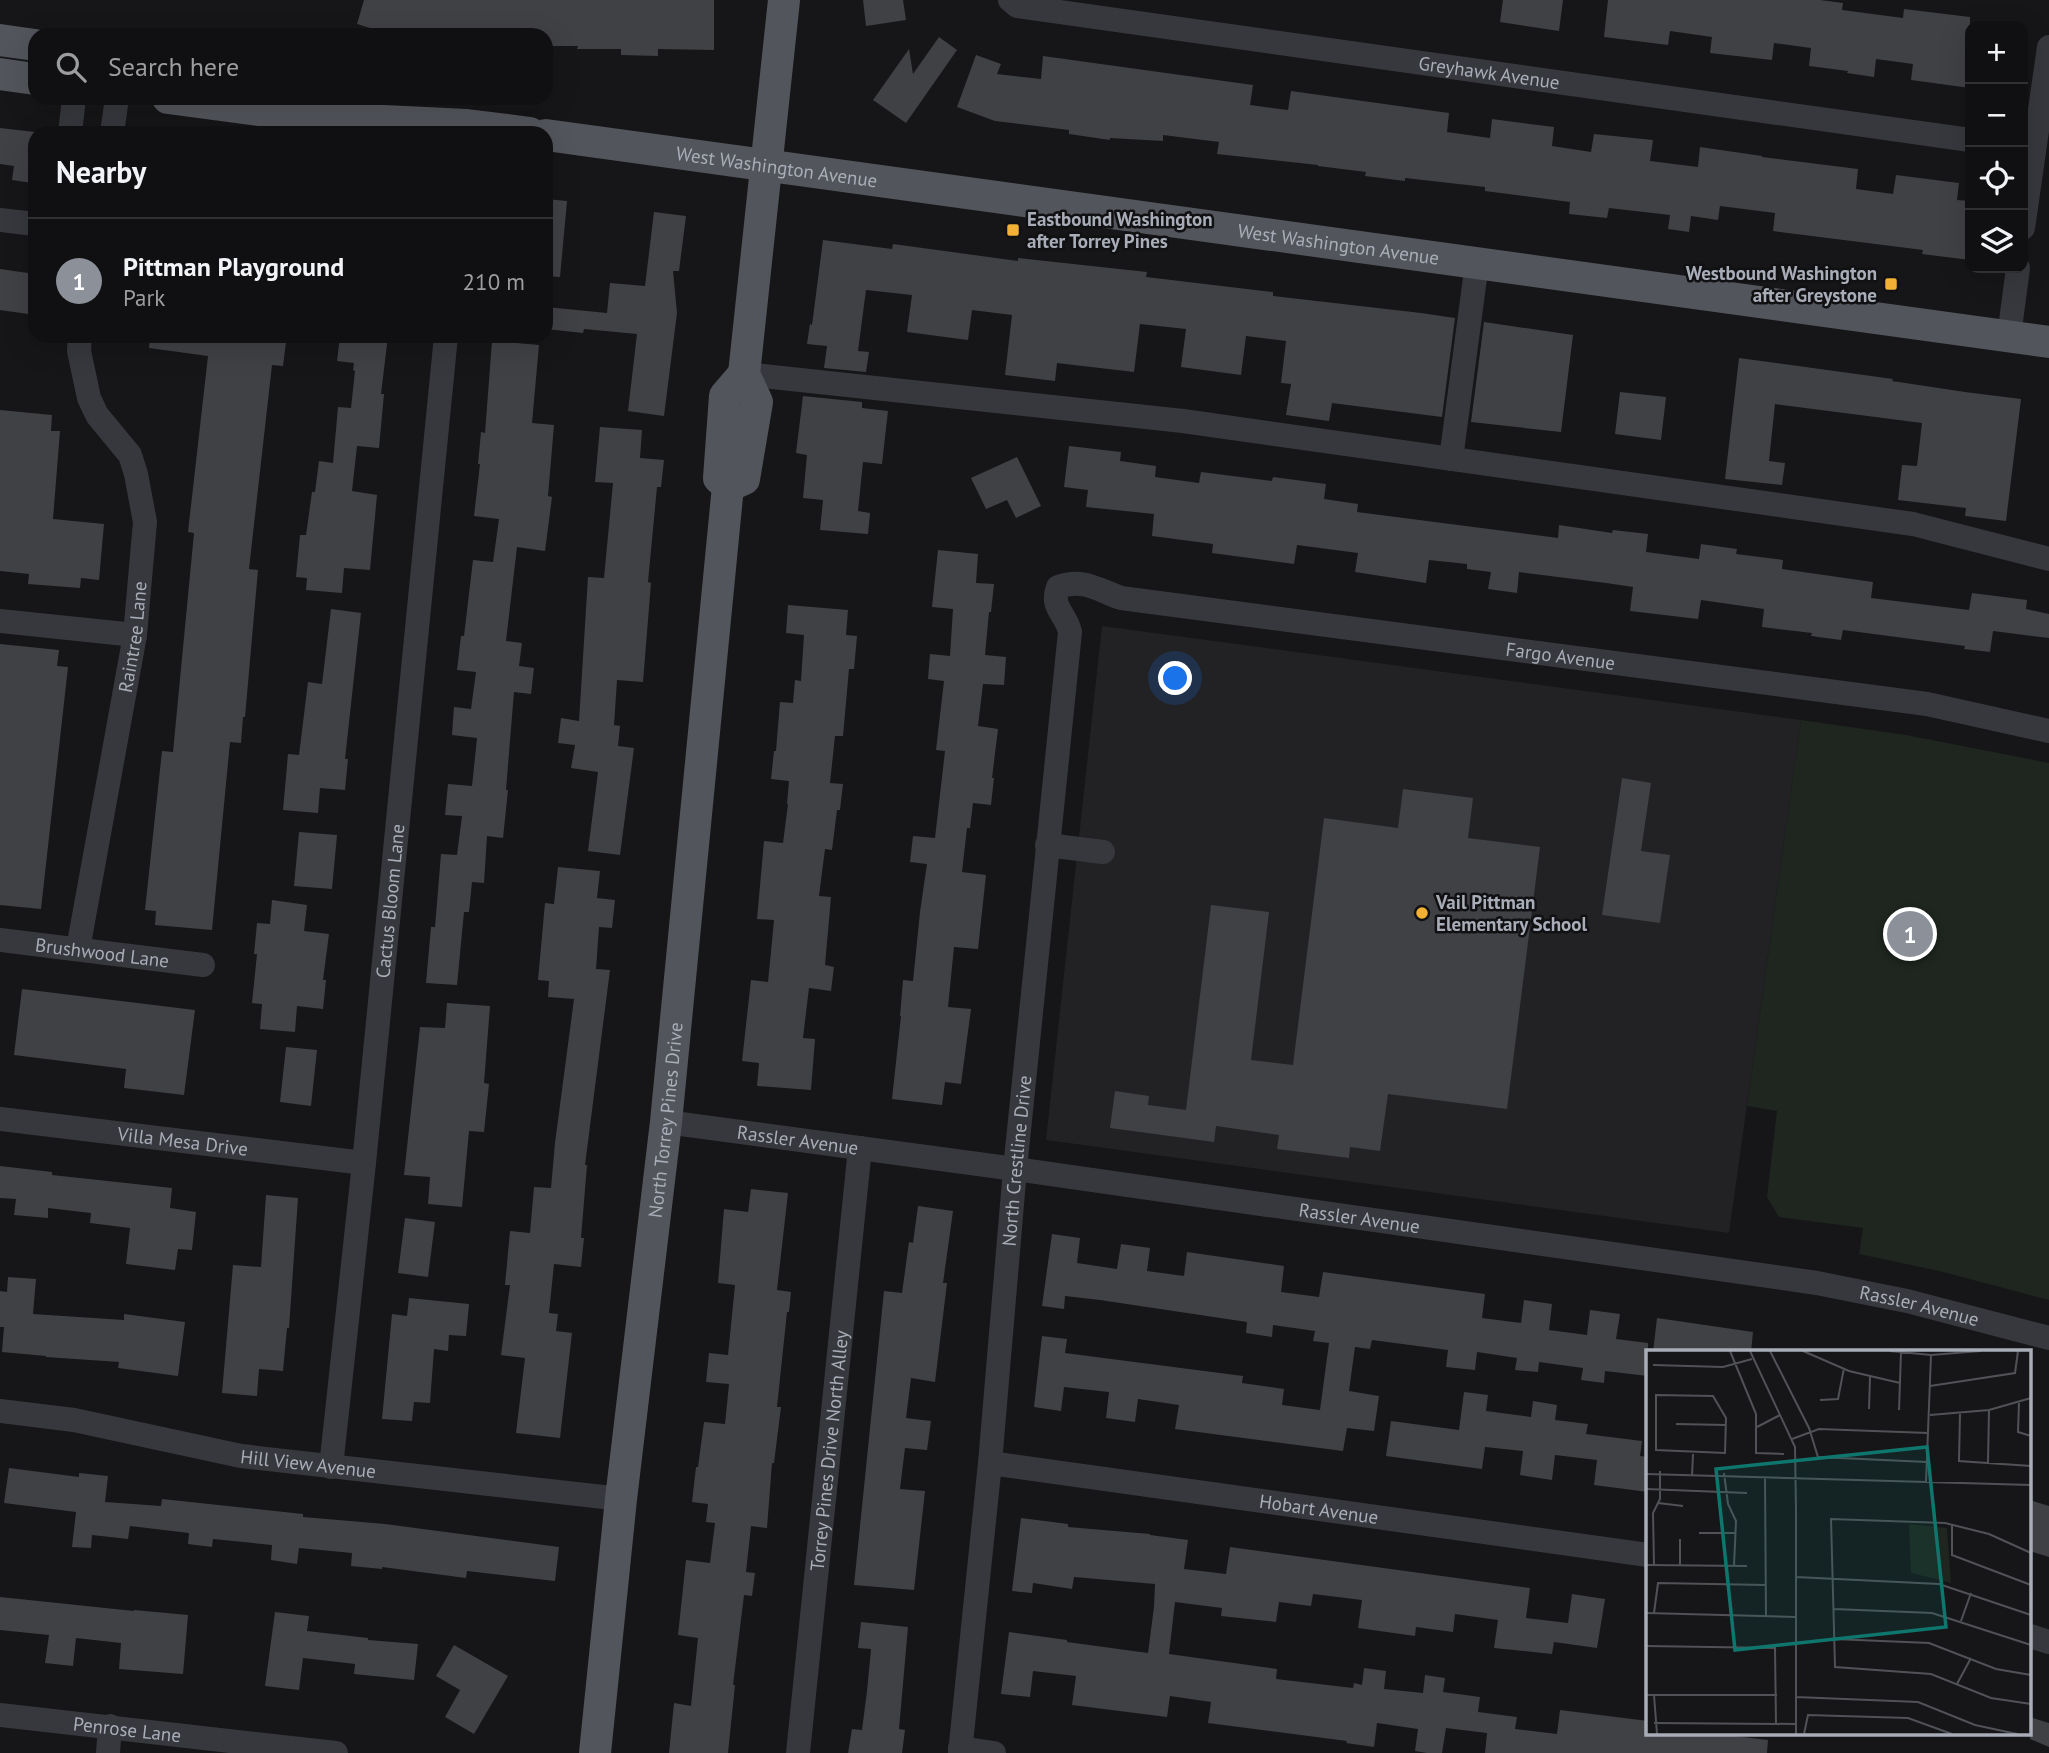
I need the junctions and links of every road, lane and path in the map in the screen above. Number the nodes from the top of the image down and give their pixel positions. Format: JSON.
{"nodes":[{"id":1,"x":784,"y":0,"type":"edge"},
{"id":2,"x":1010,"y":0,"type":"edge"},
{"id":3,"x":0,"y":40,"type":"edge"},
{"id":4,"x":28,"y":44,"type":"edge"},
{"id":5,"x":2049,"y":47,"type":"edge"},
{"id":6,"x":0,"y":75,"type":"edge"},
{"id":7,"x":28,"y":78,"type":"edge"},
{"id":8,"x":73,"y":105,"type":"edge"},
{"id":9,"x":116,"y":105,"type":"edge"},
{"id":10,"x":221,"y":105,"type":"edge"},
{"id":11,"x":390,"y":105,"type":"edge"},
{"id":12,"x":71,"y":126,"type":"edge"},
{"id":13,"x":114,"y":126,"type":"edge"},
{"id":14,"x":427,"y":126,"type":"edge"},
{"id":15,"x":457,"y":126,"type":"edge"},
{"id":16,"x":553,"y":136,"type":"edge"},
{"id":17,"x":1965,"y":139,"type":"edge"},
{"id":18,"x":2028,"y":148,"type":"edge"},
{"id":19,"x":767,"y":164,"type":"junction"},
{"id":20,"x":0,"y":219,"type":"edge"},
{"id":21,"x":28,"y":223,"type":"edge"},
{"id":22,"x":1477,"y":263,"type":"junction"},
{"id":23,"x":2017,"y":273,"type":"edge"},
{"id":24,"x":2009,"y":336,"type":"junction"},
{"id":25,"x":2049,"y":342,"type":"edge"},
{"id":26,"x":80,"y":343,"type":"edge"},
{"id":27,"x":445,"y":343,"type":"edge"},
{"id":28,"x":744,"y":374,"type":"junction"},
{"id":29,"x":1451,"y":459,"type":"junction"},
{"id":30,"x":2049,"y":559,"type":"edge"},
{"id":31,"x":1070,"y":583,"type":"joint"},
{"id":32,"x":0,"y":621,"type":"edge"},
{"id":33,"x":135,"y":635,"type":"junction"},
{"id":34,"x":2049,"y":731,"type":"edge"},
{"id":35,"x":1047,"y":845,"type":"junction"},
{"id":36,"x":1103,"y":852,"type":"dead end"},
{"id":37,"x":0,"y":940,"type":"edge"},
{"id":38,"x":78,"y":949,"type":"junction"},
{"id":39,"x":204,"y":965,"type":"dead end"},
{"id":40,"x":0,"y":1119,"type":"edge"},
{"id":41,"x":666,"y":1122,"type":"junction"},
{"id":42,"x":860,"y":1148,"type":"junction"},
{"id":43,"x":364,"y":1163,"type":"junction"},
{"id":44,"x":1015,"y":1169,"type":"junction"},
{"id":45,"x":2049,"y":1338,"type":"edge"},
{"id":46,"x":0,"y":1411,"type":"edge"},
{"id":47,"x":990,"y":1463,"type":"junction"},
{"id":48,"x":331,"y":1467,"type":"junction"},
{"id":49,"x":621,"y":1499,"type":"junction"},
{"id":50,"x":1646,"y":1555,"type":"edge"},
{"id":51,"x":2032,"y":1637,"type":"edge"},
{"id":52,"x":2049,"y":1643,"type":"edge"},
{"id":53,"x":0,"y":1715,"type":"edge"},
{"id":54,"x":110,"y":1726,"type":"junction"},
{"id":55,"x":960,"y":1751,"type":"edge"},
{"id":56,"x":108,"y":1753,"type":"edge"},
{"id":57,"x":336,"y":1753,"type":"edge"},
{"id":58,"x":595,"y":1753,"type":"edge"},
{"id":59,"x":798,"y":1753,"type":"edge"},
{"id":60,"x":994,"y":1753,"type":"edge"}],
"edges":[{"from":1,"to":19,"type":"main road","name":"North Torrey Pines Drive"},
{"from":2,"to":17,"type":"street","name":"Greyhawk Avenue"},
{"from":3,"to":4,"type":"main road"},
{"from":5,"to":18,"type":"street"},
{"from":6,"to":7,"type":"main road"},
{"from":8,"to":12,"type":"street"},
{"from":9,"to":13,"type":"street"},
{"from":10,"to":14,"type":"main road"},
{"from":11,"to":15,"type":"main road"},
{"from":16,"to":19,"type":"main road","name":"West Washington Avenue"},
{"from":19,"to":22,"type":"main road","name":"West Washington Avenue"},
{"from":19,"to":28,"type":"main road","name":"North Torrey Pines Drive"},
{"from":20,"to":21,"type":"street"},
{"from":22,"to":24,"type":"main road","name":"West Washington Avenue"},
{"from":22,"to":29,"type":"street"},
{"from":23,"to":24,"type":"street"},
{"from":24,"to":25,"type":"main road","name":"West Washington Avenue"},
{"from":26,"to":33,"type":"street","name":"Raintree Lane"},
{"from":27,"to":43,"type":"street","name":"Cactus Bloom Lane"},
{"from":28,"to":29,"type":"street"},
{"from":28,"to":41,"type":"main road","name":"North Torrey Pines Drive"},
{"from":29,"to":30,"type":"street"},
{"from":31,"to":34,"type":"street","name":"Fargo Avenue"},
{"from":31,"to":35,"type":"street","name":"North Crestline Drive"},
{"from":32,"to":33,"type":"street"},
{"from":33,"to":38,"type":"street","name":"Raintree Lane"},
{"from":35,"to":36,"type":"street"},
{"from":35,"to":44,"type":"street","name":"North Crestline Drive"},
{"from":37,"to":38,"type":"street","name":"Brushwood Lane"},
{"from":38,"to":39,"type":"street","name":"Brushwood Lane"},
{"from":40,"to":43,"type":"street","name":"Villa Mesa Drive"},
{"from":41,"to":42,"type":"street","name":"Rassler Avenue"},
{"from":41,"to":49,"type":"main road","name":"North Torrey Pines Drive"},
{"from":42,"to":44,"type":"street","name":"Rassler Avenue"},
{"from":42,"to":59,"type":"street","name":"Torrey Pines Drive North Alley"},
{"from":43,"to":48,"type":"street","name":"Cactus Bloom Lane"},
{"from":44,"to":45,"type":"street","name":"Rassler Avenue"},
{"from":44,"to":47,"type":"street","name":"North Crestline Drive"},
{"from":46,"to":48,"type":"street","name":"Hill View Avenue"},
{"from":47,"to":50,"type":"street","name":"Hobart Avenue"},
{"from":47,"to":55,"type":"street","name":"North Crestline Drive"},
{"from":48,"to":49,"type":"street","name":"Hill View Avenue"},
{"from":49,"to":58,"type":"main road","name":"North Torrey Pines Drive"},
{"from":51,"to":52,"type":"street"},
{"from":53,"to":54,"type":"street","name":"Penrose Lane"},
{"from":54,"to":56,"type":"street"},
{"from":54,"to":57,"type":"street","name":"Penrose Lane"},
{"from":55,"to":60,"type":"street"}]}
